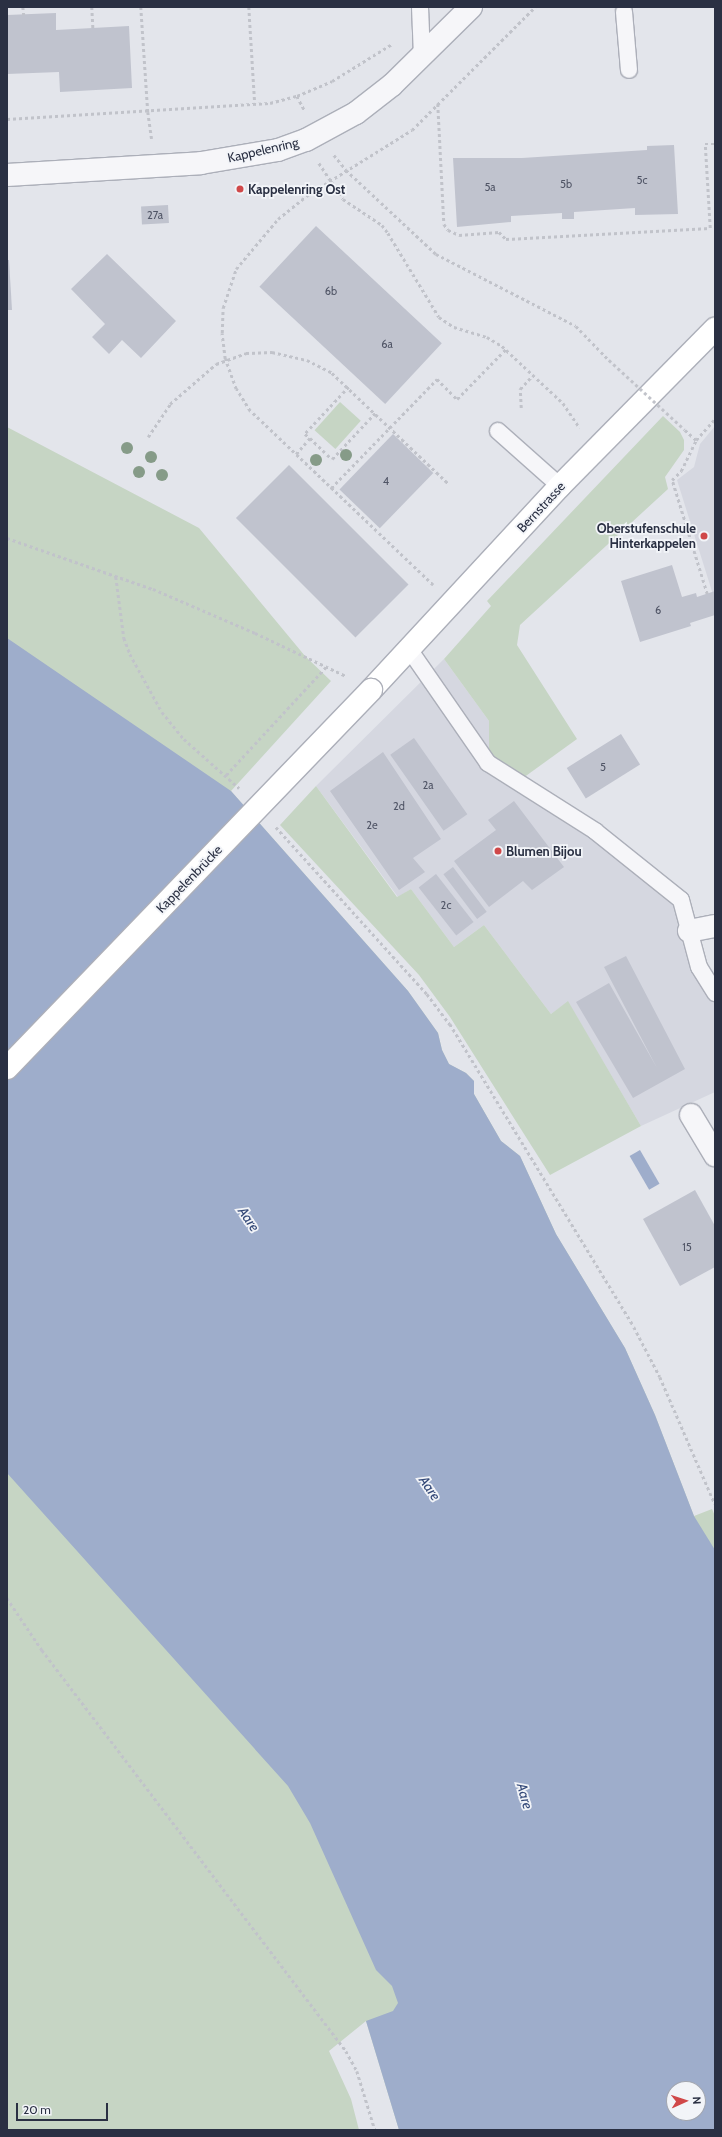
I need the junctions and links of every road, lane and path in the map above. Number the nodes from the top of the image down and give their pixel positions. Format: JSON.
{"nodes":[{"id":1,"x":23,"y":7,"type":"edge"},
{"id":2,"x":92,"y":7,"type":"edge"},
{"id":3,"x":141,"y":7,"type":"edge"},
{"id":4,"x":249,"y":7,"type":"edge"},
{"id":5,"x":420,"y":7,"type":"edge"},
{"id":6,"x":471,"y":7,"type":"edge"},
{"id":7,"x":535,"y":7,"type":"edge"},
{"id":8,"x":624,"y":12,"type":"dead end"},
{"id":9,"x":24,"y":15,"type":"dead end"},
{"id":10,"x":421,"y":25,"type":"junction"},
{"id":11,"x":93,"y":28,"type":"dead end"},
{"id":12,"x":422,"y":56,"type":"junction"},
{"id":13,"x":630,"y":70,"type":"dead end"},
{"id":14,"x":297,"y":96,"type":"junction"},
{"id":15,"x":255,"y":104,"type":"junction"},
{"id":16,"x":438,"y":104,"type":"junction"},
{"id":17,"x":148,"y":112,"type":"junction"},
{"id":18,"x":7,"y":119,"type":"edge"},
{"id":19,"x":311,"y":137,"type":"junction"},
{"id":20,"x":715,"y":144,"type":"edge"},
{"id":21,"x":157,"y":168,"type":"junction"},
{"id":22,"x":346,"y":170,"type":"junction"},
{"id":23,"x":7,"y":175,"type":"edge"},
{"id":24,"x":329,"y":181,"type":"junction"},
{"id":25,"x":715,"y":328,"type":"edge"},
{"id":26,"x":506,"y":349,"type":"junction"},
{"id":27,"x":225,"y":359,"type":"junction"},
{"id":28,"x":533,"y":375,"type":"junction"},
{"id":29,"x":349,"y":387,"type":"junction"},
{"id":30,"x":521,"y":408,"type":"dead end"},
{"id":31,"x":375,"y":413,"type":"junction"},
{"id":32,"x":715,"y":419,"type":"edge"},
{"id":33,"x":390,"y":426,"type":"junction"},
{"id":34,"x":498,"y":431,"type":"dead end"},
{"id":35,"x":148,"y":438,"type":"dead end"},
{"id":36,"x":310,"y":438,"type":"junction"},
{"id":37,"x":696,"y":440,"type":"junction"},
{"id":38,"x":594,"y":451,"type":"junction"},
{"id":39,"x":296,"y":454,"type":"junction"},
{"id":40,"x":448,"y":483,"type":"dead end"},
{"id":41,"x":560,"y":486,"type":"junction"},
{"id":42,"x":330,"y":488,"type":"junction"},
{"id":43,"x":7,"y":538,"type":"edge"},
{"id":44,"x":392,"y":540,"type":"dead end"},
{"id":45,"x":389,"y":543,"type":"junction"},
{"id":46,"x":116,"y":577,"type":"junction"},
{"id":47,"x":707,"y":594,"type":"dead end"},
{"id":48,"x":451,"y":603,"type":"junction"},
{"id":49,"x":409,"y":649,"type":"junction"},
{"id":50,"x":327,"y":666,"type":"junction"},
{"id":51,"x":371,"y":690,"type":"junction"},
{"id":52,"x":226,"y":775,"type":"junction"},
{"id":53,"x":241,"y":790,"type":"dead end"},
{"id":54,"x":272,"y":823,"type":"dead end"},
{"id":55,"x":715,"y":926,"type":"edge"},
{"id":56,"x":690,"y":931,"type":"junction"},
{"id":57,"x":715,"y":993,"type":"edge"},
{"id":58,"x":7,"y":1068,"type":"edge"},
{"id":59,"x":691,"y":1115,"type":"dead end"},
{"id":60,"x":715,"y":1156,"type":"edge"},
{"id":61,"x":715,"y":1504,"type":"edge"},
{"id":62,"x":7,"y":1598,"type":"edge"},
{"id":63,"x":375,"y":2130,"type":"edge"}],
"edges":[{"from":1,"to":9,"type":"path"},
{"from":2,"to":11,"type":"path"},
{"from":3,"to":17,"type":"path"},
{"from":4,"to":15,"type":"path"},
{"from":5,"to":10,"type":"lane"},
{"from":6,"to":12,"type":"street","name":"Kappelenring"},
{"from":7,"to":16,"type":"path"},
{"from":8,"to":13,"type":"lane"},
{"from":10,"to":12,"type":"lane"},
{"from":10,"to":14,"type":"path"},
{"from":12,"to":19,"type":"street","name":"Kappelenring"},
{"from":14,"to":15,"type":"path"},
{"from":14,"to":19,"type":"path"},
{"from":15,"to":17,"type":"path"},
{"from":16,"to":20,"type":"path"},
{"from":16,"to":22,"type":"path"},
{"from":17,"to":18,"type":"path"},
{"from":17,"to":21,"type":"path"},
{"from":19,"to":21,"type":"street","name":"Kappelenring"},
{"from":19,"to":22,"type":"path"},
{"from":19,"to":24,"type":"path"},
{"from":21,"to":23,"type":"street","name":"Kappelenring"},
{"from":22,"to":24,"type":"path"},
{"from":22,"to":37,"type":"path","bridge":true},
{"from":24,"to":26,"type":"path"},
{"from":24,"to":27,"type":"path"},
{"from":25,"to":38,"type":"main road","name":"Bernstrasse"},
{"from":26,"to":28,"type":"path"},
{"from":26,"to":33,"type":"path"},
{"from":27,"to":29,"type":"path"},
{"from":27,"to":35,"type":"path"},
{"from":27,"to":39,"type":"path"},
{"from":28,"to":30,"type":"path"},
{"from":28,"to":38,"type":"path"},
{"from":29,"to":31,"type":"path"},
{"from":29,"to":36,"type":"path"},
{"from":31,"to":33,"type":"path"},
{"from":31,"to":36,"type":"path"},
{"from":32,"to":37,"type":"path"},
{"from":33,"to":40,"type":"path"},
{"from":33,"to":42,"type":"path"},
{"from":34,"to":41,"type":"lane"},
{"from":36,"to":39,"type":"path"},
{"from":37,"to":47,"type":"path"},
{"from":38,"to":41,"type":"main road","name":"Bernstrasse"},
{"from":39,"to":42,"type":"path"},
{"from":41,"to":48,"type":"main road","name":"Bernstrasse"},
{"from":42,"to":45,"type":"path"},
{"from":43,"to":46,"type":"path"},
{"from":44,"to":45,"type":"path"},
{"from":45,"to":48,"type":"path"},
{"from":46,"to":50,"type":"path"},
{"from":46,"to":52,"type":"path"},
{"from":48,"to":49,"type":"main road","name":"Bernstrasse"},
{"from":49,"to":51,"type":"main road","name":"Bernstrasse"},
{"from":49,"to":56,"type":"lane"},
{"from":50,"to":51,"type":"path"},
{"from":50,"to":52,"type":"path"},
{"from":51,"to":58,"type":"main road","name":"Kappelenbrücke","bridge":true},
{"from":52,"to":53,"type":"path"},
{"from":54,"to":61,"type":"path"},
{"from":55,"to":56,"type":"street"},
{"from":56,"to":57,"type":"lane"},
{"from":59,"to":60,"type":"street"},
{"from":62,"to":63,"type":"path"}]}
